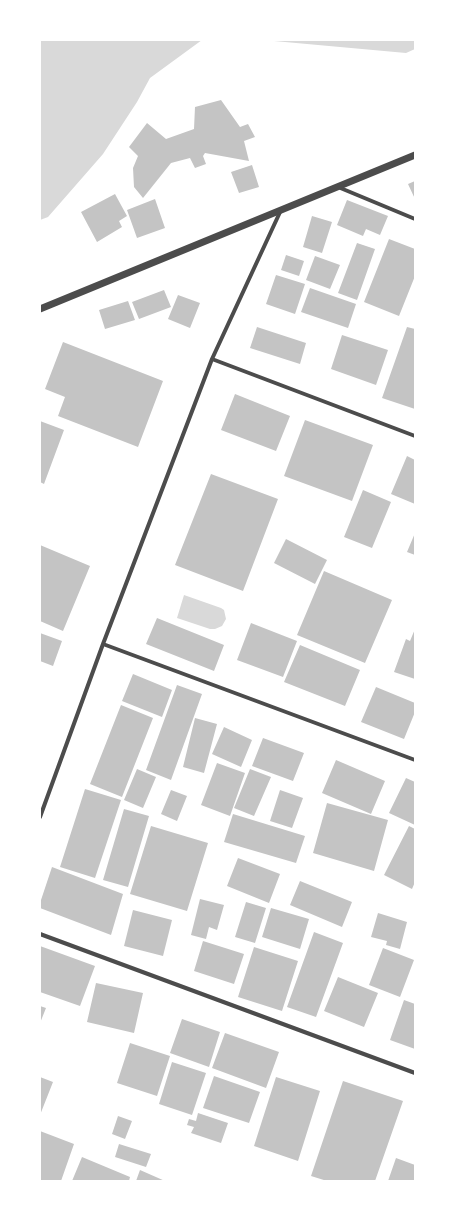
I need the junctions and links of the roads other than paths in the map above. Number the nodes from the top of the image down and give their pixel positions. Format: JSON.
{"nodes":[{"id":1,"x":415,"y":155,"type":"edge"},
{"id":2,"x":338,"y":187,"type":"junction"},
{"id":3,"x":281,"y":210,"type":"junction"},
{"id":4,"x":415,"y":219,"type":"edge"},
{"id":5,"x":40,"y":309,"type":"edge"},
{"id":6,"x":212,"y":359,"type":"junction"},
{"id":7,"x":415,"y":436,"type":"edge"},
{"id":8,"x":103,"y":644,"type":"junction"},
{"id":9,"x":415,"y":760,"type":"edge"},
{"id":10,"x":40,"y":817,"type":"edge"},
{"id":11,"x":40,"y":934,"type":"edge"},
{"id":12,"x":415,"y":1072,"type":"edge"}],
"edges":[{"from":1,"to":2,"type":"street"},
{"from":2,"to":3,"type":"street"},
{"from":2,"to":4,"type":"street"},
{"from":3,"to":5,"type":"street"},
{"from":3,"to":6,"type":"street"},
{"from":6,"to":7,"type":"street"},
{"from":6,"to":8,"type":"street"},
{"from":8,"to":9,"type":"street"},
{"from":8,"to":10,"type":"street"},
{"from":11,"to":12,"type":"street"}]}
